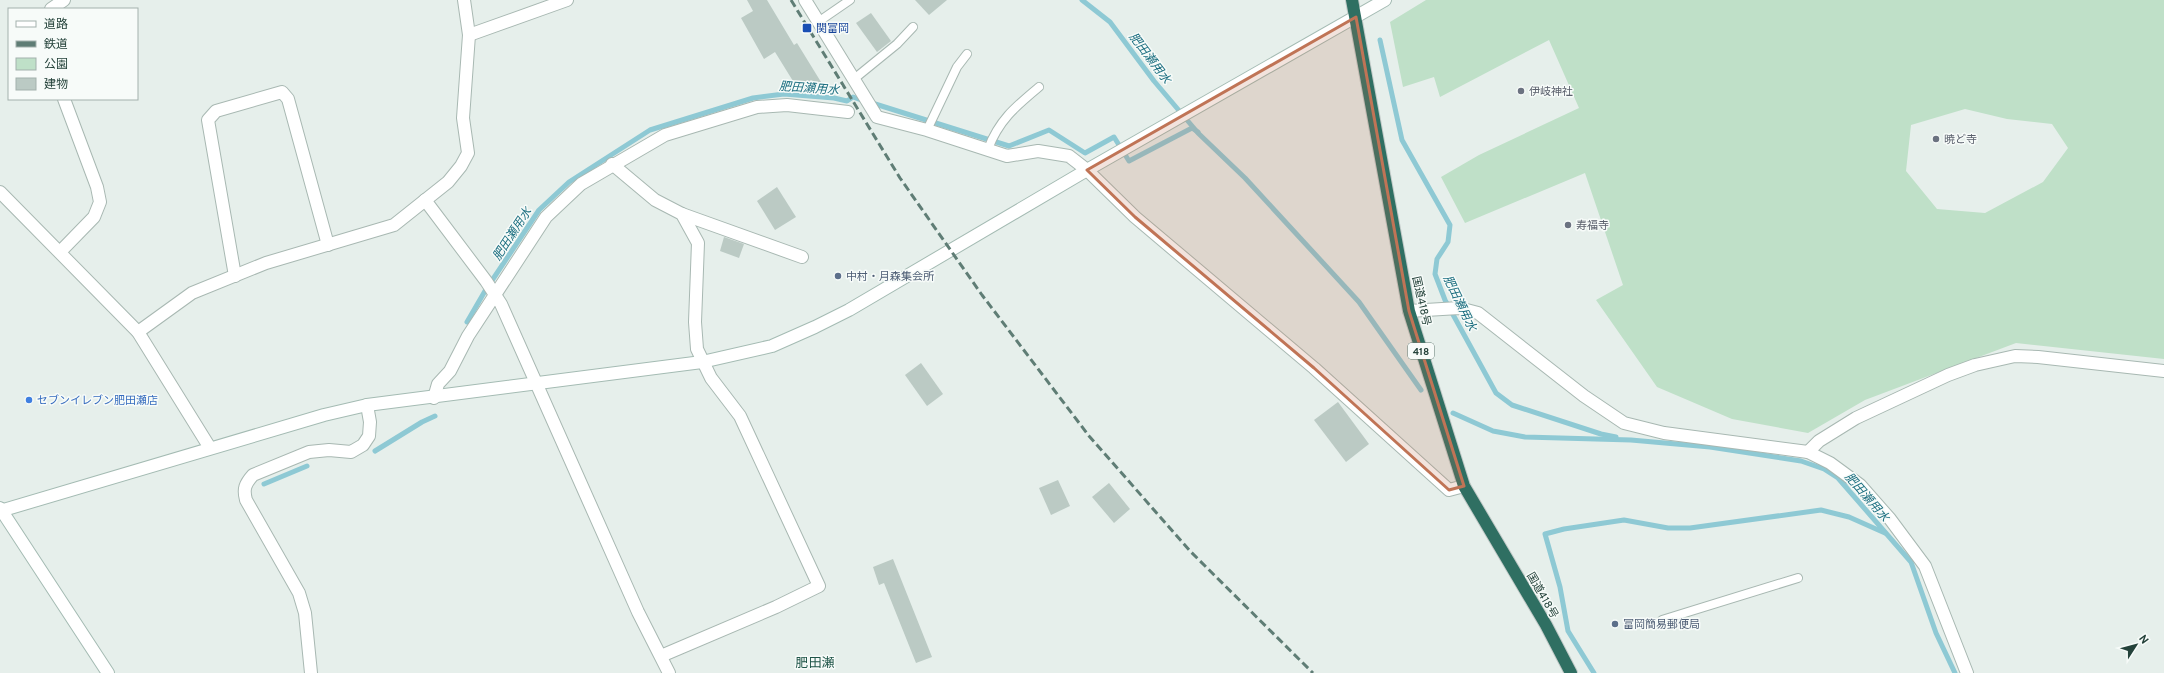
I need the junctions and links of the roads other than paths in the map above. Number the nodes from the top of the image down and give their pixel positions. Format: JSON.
{"nodes":[{"id":1,"x":64,"y":0,"type":"edge"},
{"id":2,"x":464,"y":0,"type":"edge"},
{"id":3,"x":567,"y":0,"type":"edge"},
{"id":4,"x":805,"y":0,"type":"edge"},
{"id":5,"x":850,"y":0,"type":"edge"},
{"id":6,"x":1352,"y":0,"type":"edge"},
{"id":7,"x":1385,"y":0,"type":"edge"},
{"id":8,"x":52,"y":8,"type":"edge"},
{"id":9,"x":1356,"y":17,"type":"junction"},
{"id":10,"x":818,"y":22,"type":"junction"},
{"id":11,"x":913,"y":27,"type":"dead end"},
{"id":12,"x":469,"y":35,"type":"junction"},
{"id":13,"x":967,"y":54,"type":"dead end"},
{"id":14,"x":854,"y":79,"type":"junction"},
{"id":15,"x":1039,"y":87,"type":"dead end"},
{"id":16,"x":64,"y":100,"type":"edge"},
{"id":17,"x":848,"y":112,"type":"dead end"},
{"id":18,"x":927,"y":130,"type":"junction"},
{"id":19,"x":988,"y":149,"type":"junction"},
{"id":20,"x":612,"y":164,"type":"junction"},
{"id":21,"x":1087,"y":170,"type":"junction"},
{"id":22,"x":0,"y":192,"type":"edge"},
{"id":23,"x":425,"y":200,"type":"junction"},
{"id":24,"x":682,"y":214,"type":"junction"},
{"id":25,"x":328,"y":245,"type":"junction"},
{"id":26,"x":60,"y":252,"type":"junction"},
{"id":27,"x":802,"y":257,"type":"dead end"},
{"id":28,"x":235,"y":276,"type":"junction"},
{"id":29,"x":495,"y":294,"type":"junction"},
{"id":30,"x":1409,"y":312,"type":"junction"},
{"id":31,"x":138,"y":332,"type":"junction"},
{"id":32,"x":702,"y":362,"type":"junction"},
{"id":33,"x":2164,"y":370,"type":"edge"},
{"id":34,"x":536,"y":383,"type":"junction"},
{"id":35,"x":434,"y":398,"type":"junction"},
{"id":36,"x":367,"y":405,"type":"junction"},
{"id":37,"x":210,"y":448,"type":"junction"},
{"id":38,"x":1808,"y":452,"type":"junction"},
{"id":39,"x":1464,"y":486,"type":"junction"},
{"id":40,"x":0,"y":510,"type":"edge"},
{"id":41,"x":1798,"y":578,"type":"dead end"},
{"id":42,"x":1662,"y":620,"type":"dead end"},
{"id":43,"x":661,"y":656,"type":"junction"},
{"id":44,"x":108,"y":673,"type":"edge"},
{"id":45,"x":311,"y":673,"type":"edge"},
{"id":46,"x":669,"y":673,"type":"edge"},
{"id":47,"x":1571,"y":673,"type":"edge"},
{"id":48,"x":1967,"y":673,"type":"edge"}],
"edges":[{"from":1,"to":8,"type":"street"},
{"from":2,"to":12,"type":"street"},
{"from":3,"to":12,"type":"street"},
{"from":4,"to":10,"type":"street"},
{"from":5,"to":10,"type":"lane"},
{"from":6,"to":9,"type":"highway","name":"国道418号","number":"418"},
{"from":7,"to":9,"type":"street"},
{"from":9,"to":21,"type":"street"},
{"from":9,"to":30,"type":"highway","name":"国道418号","number":"418"},
{"from":10,"to":14,"type":"street"},
{"from":11,"to":14,"type":"lane"},
{"from":12,"to":23,"type":"street"},
{"from":13,"to":18,"type":"lane"},
{"from":14,"to":18,"type":"street"},
{"from":15,"to":19,"type":"lane"},
{"from":16,"to":26,"type":"street"},
{"from":17,"to":20,"type":"street"},
{"from":18,"to":19,"type":"street"},
{"from":19,"to":21,"type":"street"},
{"from":20,"to":24,"type":"street"},
{"from":20,"to":29,"type":"street"},
{"from":21,"to":32,"type":"street"},
{"from":21,"to":39,"type":"street"},
{"from":22,"to":26,"type":"street"},
{"from":23,"to":25,"type":"street"},
{"from":23,"to":29,"type":"street"},
{"from":24,"to":27,"type":"street"},
{"from":24,"to":32,"type":"street"},
{"from":25,"to":28,"type":"street"},
{"from":25,"to":28,"type":"street"},
{"from":26,"to":31,"type":"street"},
{"from":28,"to":31,"type":"street"},
{"from":29,"to":34,"type":"street"},
{"from":29,"to":35,"type":"street"},
{"from":30,"to":38,"type":"street"},
{"from":30,"to":39,"type":"highway","name":"国道418号","number":"418"},
{"from":31,"to":37,"type":"street"},
{"from":32,"to":34,"type":"street"},
{"from":32,"to":43,"type":"street"},
{"from":33,"to":38,"type":"street"},
{"from":34,"to":35,"type":"street"},
{"from":34,"to":43,"type":"street"},
{"from":35,"to":36,"type":"street"},
{"from":36,"to":37,"type":"street"},
{"from":36,"to":45,"type":"street"},
{"from":37,"to":40,"type":"street"},
{"from":38,"to":48,"type":"street"},
{"from":39,"to":47,"type":"highway","name":"国道418号","number":"418"},
{"from":40,"to":44,"type":"street"},
{"from":41,"to":42,"type":"lane"},
{"from":43,"to":46,"type":"street"}]}
